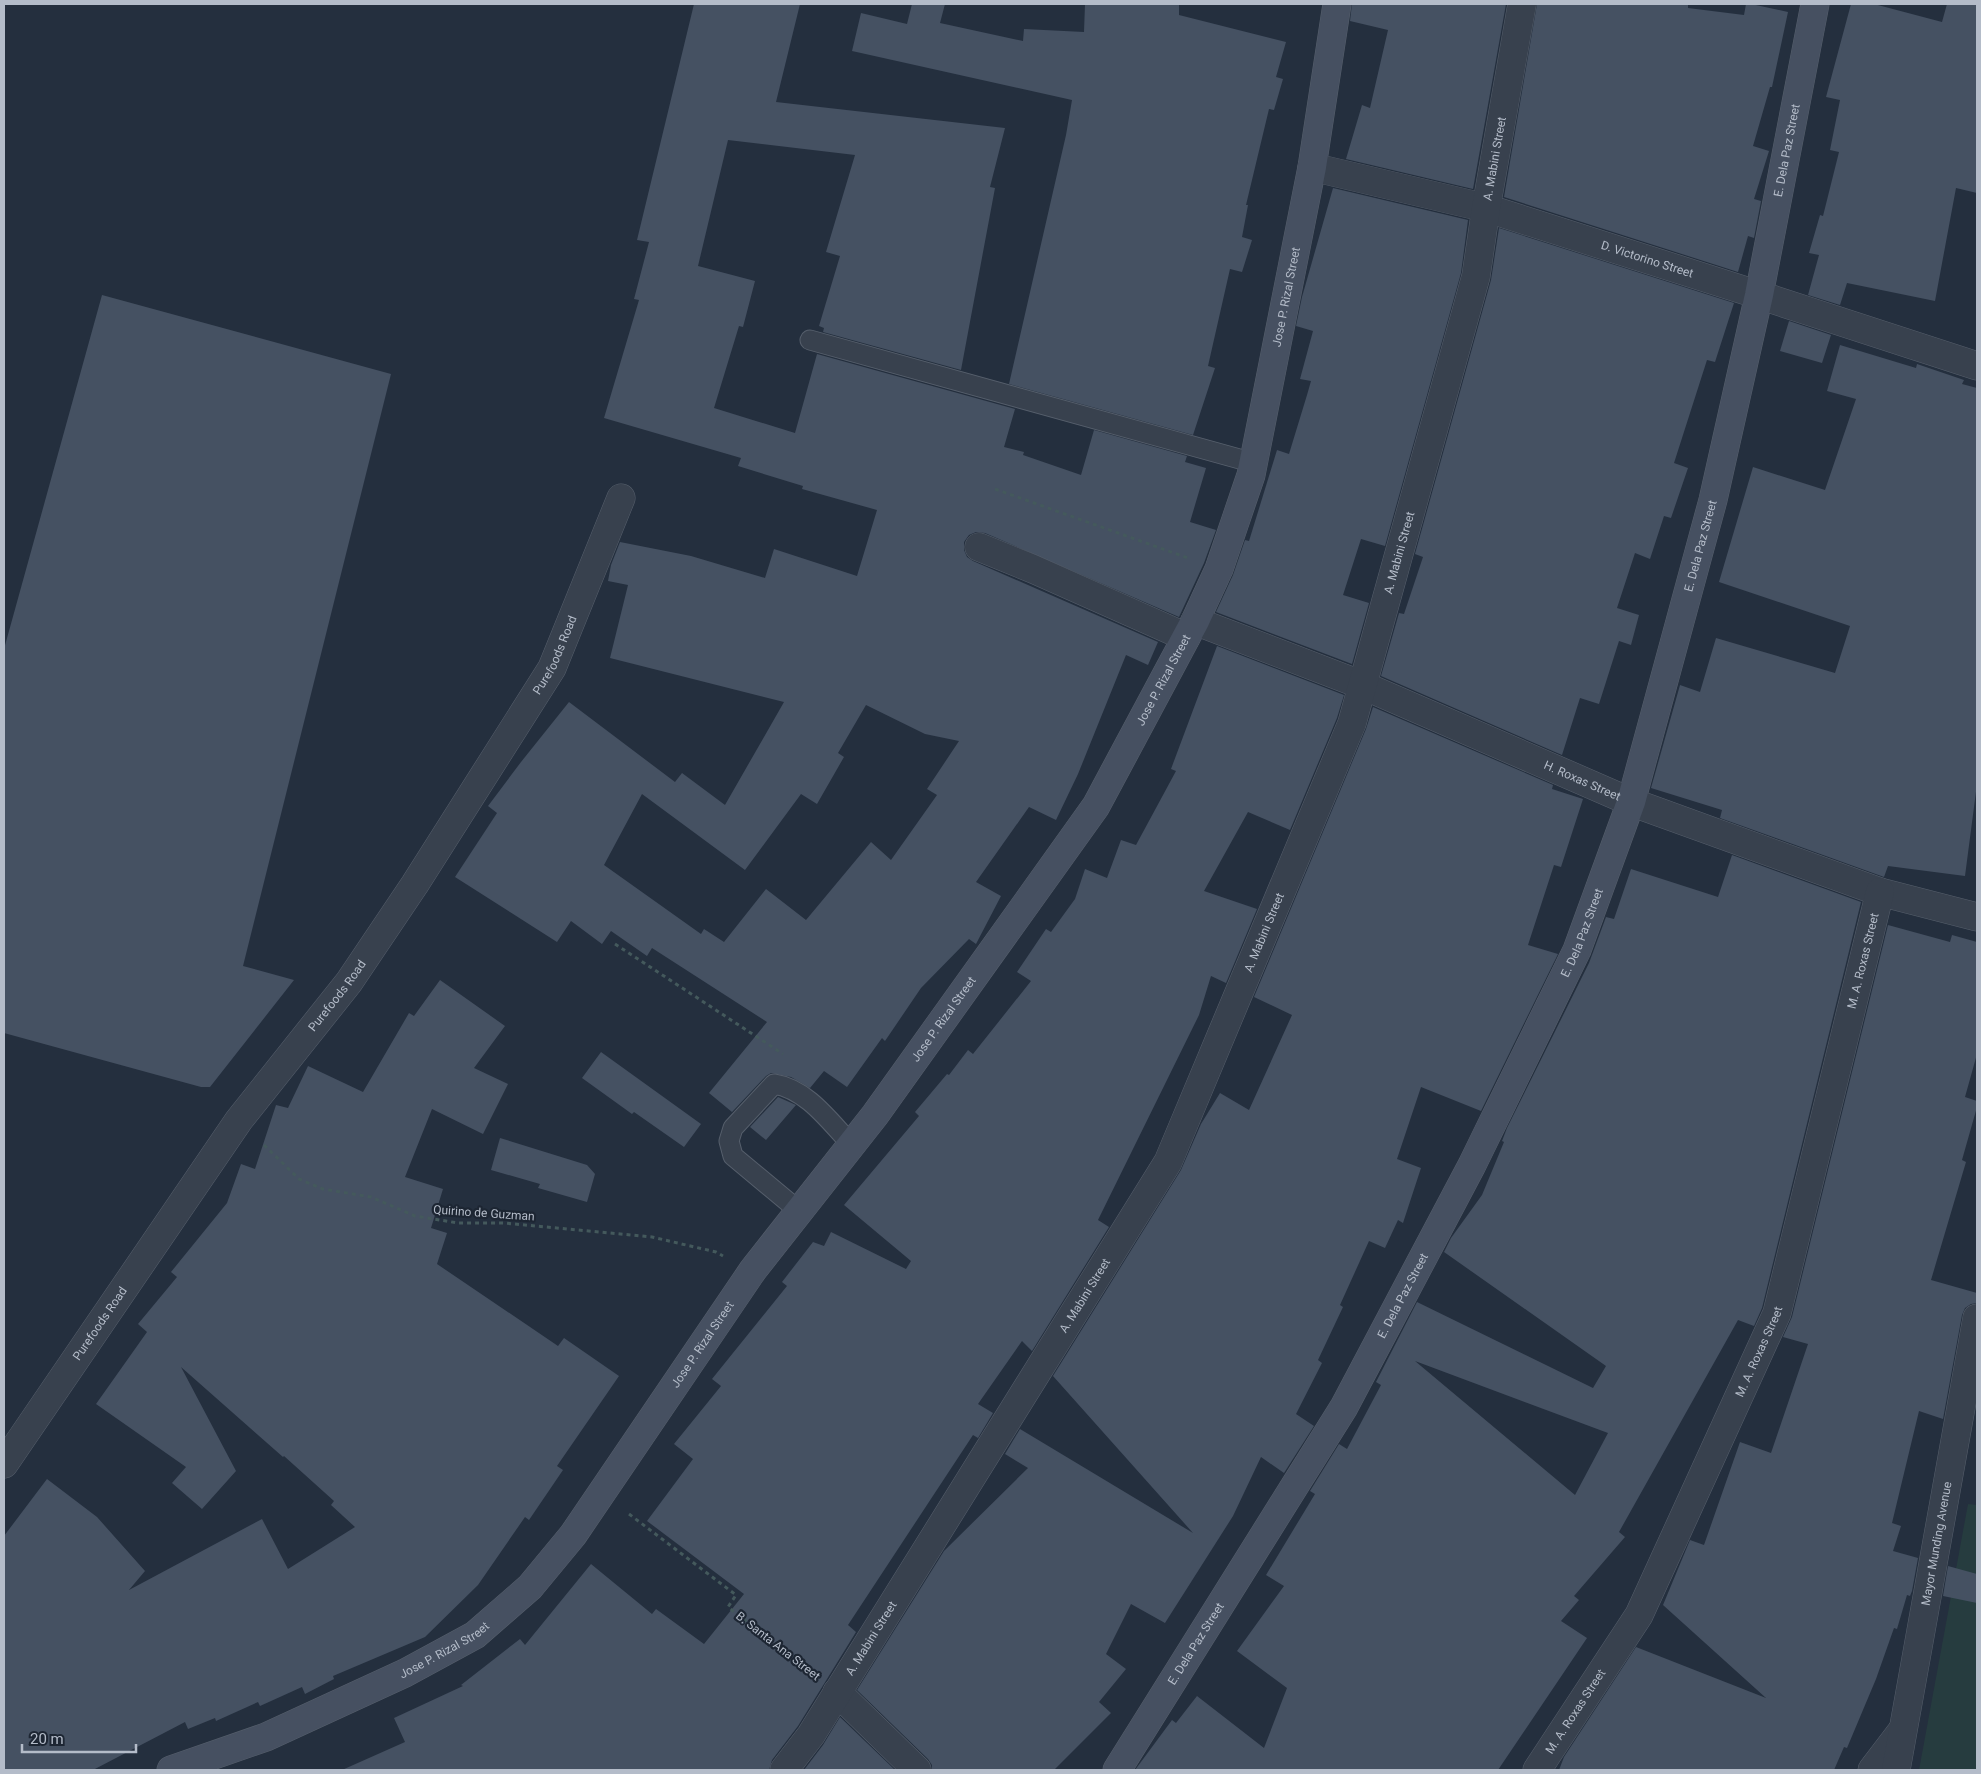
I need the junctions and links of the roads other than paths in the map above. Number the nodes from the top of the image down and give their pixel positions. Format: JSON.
{"nodes":[{"id":1,"x":1337,"y":4,"type":"edge"},
{"id":2,"x":1522,"y":4,"type":"edge"},
{"id":3,"x":1815,"y":4,"type":"edge"},
{"id":4,"x":1312,"y":167,"type":"junction"},
{"id":5,"x":1486,"y":208,"type":"junction"},
{"id":6,"x":1759,"y":294,"type":"junction"},
{"id":7,"x":810,"y":340,"type":"dead end"},
{"id":8,"x":1977,"y":366,"type":"edge"},
{"id":9,"x":1254,"y":463,"type":"junction"},
{"id":10,"x":621,"y":498,"type":"dead end"},
{"id":11,"x":979,"y":547,"type":"dead end"},
{"id":12,"x":1191,"y":629,"type":"junction"},
{"id":13,"x":1362,"y":685,"type":"junction"},
{"id":14,"x":1631,"y":802,"type":"junction"},
{"id":15,"x":1880,"y":892,"type":"junction"},
{"id":16,"x":1977,"y":917,"type":"edge"},
{"id":17,"x":852,"y":1145,"type":"junction"},
{"id":18,"x":799,"y":1211,"type":"junction"},
{"id":19,"x":1977,"y":1318,"type":"edge"},
{"id":20,"x":4,"y":1464,"type":"edge"},
{"id":21,"x":837,"y":1692,"type":"junction"},
{"id":22,"x":1904,"y":1728,"type":"junction"},
{"id":23,"x":172,"y":1770,"type":"edge"},
{"id":24,"x":784,"y":1770,"type":"edge"},
{"id":25,"x":917,"y":1770,"type":"edge"},
{"id":26,"x":1117,"y":1770,"type":"edge"},
{"id":27,"x":1537,"y":1770,"type":"edge"},
{"id":28,"x":1872,"y":1770,"type":"edge"},
{"id":29,"x":1896,"y":1770,"type":"edge"}],
"edges":[{"from":1,"to":4,"type":"street","name":"Jose P. Rizal Street"},
{"from":2,"to":5,"type":"street","name":"A. Mabini Street"},
{"from":3,"to":6,"type":"street","name":"E. Dela Paz Street"},
{"from":4,"to":5,"type":"street","name":"D. Victorino Street"},
{"from":4,"to":9,"type":"street","name":"Jose P. Rizal Street"},
{"from":5,"to":6,"type":"street","name":"D. Victorino Street"},
{"from":5,"to":13,"type":"street","name":"A. Mabini Street"},
{"from":6,"to":8,"type":"street","name":"D. Victorino Street"},
{"from":6,"to":14,"type":"street","name":"E. Dela Paz Street"},
{"from":7,"to":9,"type":"lane"},
{"from":9,"to":12,"type":"street","name":"Jose P. Rizal Street"},
{"from":10,"to":20,"type":"street","name":"Purefoods Road"},
{"from":11,"to":12,"type":"street","name":"H. Roxas Street"},
{"from":12,"to":13,"type":"street","name":"H. Roxas Street"},
{"from":12,"to":17,"type":"street","name":"Jose P. Rizal Street"},
{"from":13,"to":14,"type":"street","name":"H. Roxas Street"},
{"from":13,"to":21,"type":"street","name":"A. Mabini Street"},
{"from":14,"to":15,"type":"street","name":"H. Roxas Street"},
{"from":14,"to":26,"type":"street","name":"E. Dela Paz Street"},
{"from":15,"to":16,"type":"street","name":"H. Roxas Street"},
{"from":15,"to":27,"type":"street","name":"M. A. Roxas Street"},
{"from":17,"to":18,"type":"street","name":"Jose P. Rizal Street"},
{"from":17,"to":18,"type":"lane"},
{"from":18,"to":23,"type":"street","name":"Jose P. Rizal Street"},
{"from":19,"to":22,"type":"street","name":"Mayor Munding Avenue"},
{"from":21,"to":24,"type":"street","name":"A. Mabini Street"},
{"from":21,"to":25,"type":"street"},
{"from":22,"to":28,"type":"street"},
{"from":22,"to":29,"type":"street","name":"Mayor Munding Avenue"}]}
